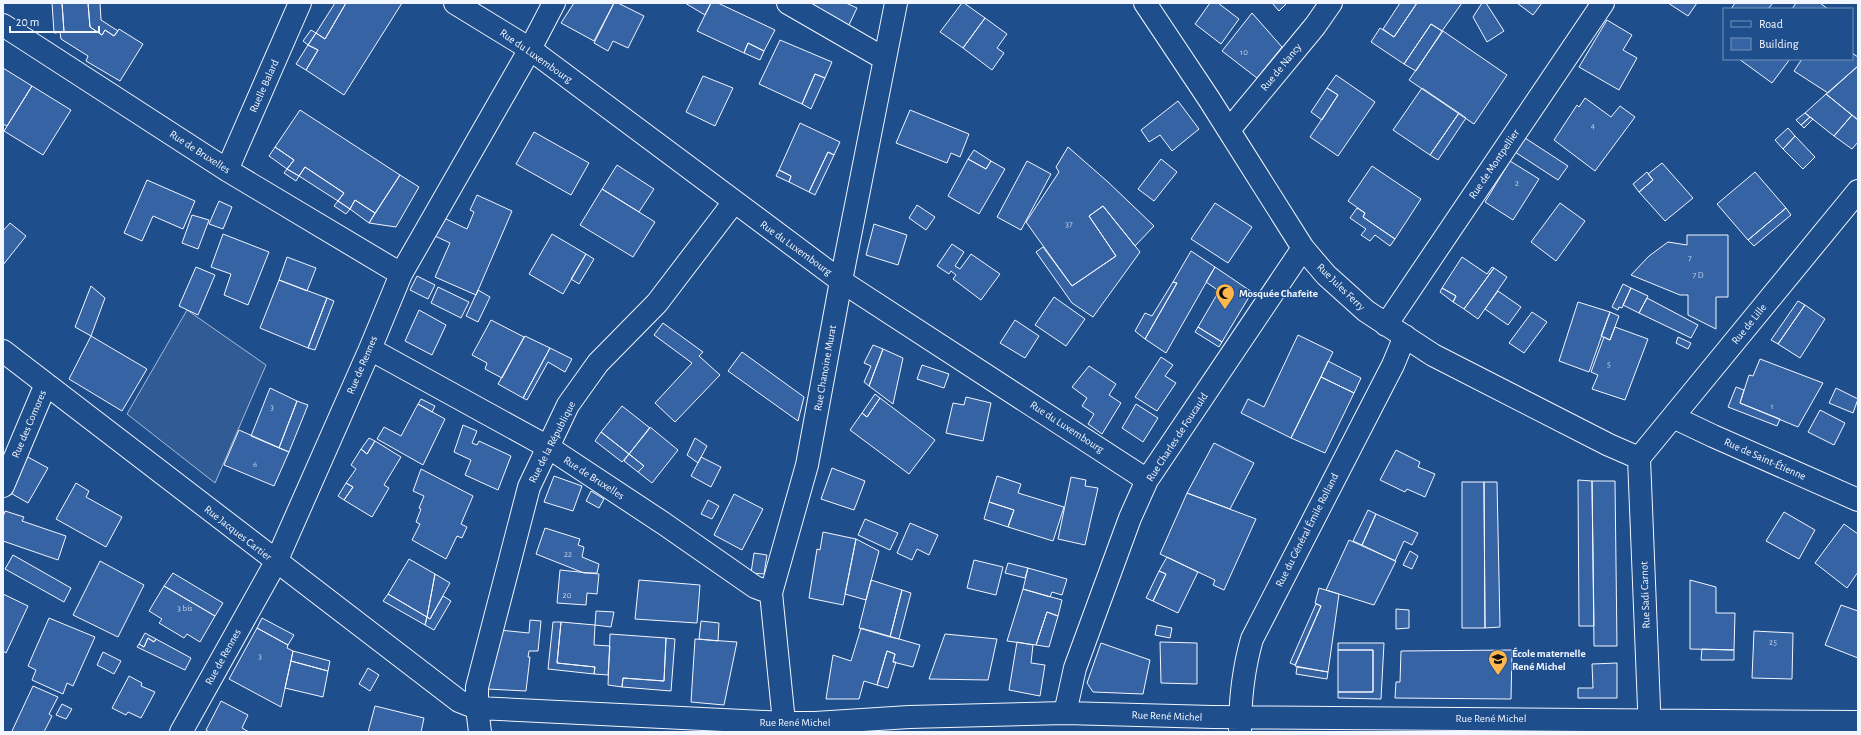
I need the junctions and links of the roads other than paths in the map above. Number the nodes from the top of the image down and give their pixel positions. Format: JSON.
{"nodes":[{"id":1,"x":300,"y":3,"type":"edge"},
{"id":2,"x":455,"y":3,"type":"edge"},
{"id":3,"x":554,"y":3,"type":"edge"},
{"id":4,"x":788,"y":3,"type":"edge"},
{"id":5,"x":896,"y":3,"type":"edge"},
{"id":6,"x":1145,"y":3,"type":"edge"},
{"id":7,"x":1331,"y":3,"type":"edge"},
{"id":8,"x":1603,"y":3,"type":"edge"},
{"id":9,"x":3,"y":24,"type":"edge"},
{"id":10,"x":530,"y":49,"type":"junction"},
{"id":11,"x":885,"y":59,"type":"junction"},
{"id":12,"x":1229,"y":130,"type":"junction"},
{"id":13,"x":227,"y":170,"type":"junction"},
{"id":14,"x":1858,"y":191,"type":"edge"},
{"id":15,"x":734,"y":202,"type":"junction"},
{"id":16,"x":1303,"y":248,"type":"junction"},
{"id":17,"x":401,"y":274,"type":"junction"},
{"id":18,"x":841,"y":281,"type":"junction"},
{"id":19,"x":1386,"y":325,"type":"junction"},
{"id":20,"x":1405,"y":336,"type":"junction"},
{"id":21,"x":370,"y":349,"type":"junction"},
{"id":22,"x":3,"y":351,"type":"edge"},
{"id":23,"x":46,"y":384,"type":"junction"},
{"id":24,"x":1673,"y":417,"type":"junction"},
{"id":25,"x":548,"y":447,"type":"junction"},
{"id":26,"x":1639,"y":458,"type":"junction"},
{"id":27,"x":1147,"y":480,"type":"junction"},
{"id":28,"x":3,"y":486,"type":"edge"},
{"id":29,"x":1858,"y":500,"type":"edge"},
{"id":30,"x":276,"y":562,"type":"junction"},
{"id":31,"x":771,"y":593,"type":"junction"},
{"id":32,"x":477,"y":708,"type":"junction"},
{"id":33,"x":1065,"y":713,"type":"junction"},
{"id":34,"x":1509,"y":718,"type":"junction"},
{"id":35,"x":1858,"y":722,"type":"edge"},
{"id":36,"x":1240,"y":725,"type":"edge"},
{"id":37,"x":1649,"y":726,"type":"edge"},
{"id":38,"x":785,"y":728,"type":"edge"},
{"id":39,"x":181,"y":732,"type":"edge"},
{"id":40,"x":480,"y":732,"type":"edge"},
{"id":41,"x":1526,"y":732,"type":"edge"}],
"edges":[{"from":1,"to":13,"type":"street","name":"Ruelle Balard"},
{"from":2,"to":10,"type":"street","name":"Rue du Luxembourg"},
{"from":3,"to":10,"type":"street","name":"Rue de Rennes"},
{"from":4,"to":11,"type":"street"},
{"from":5,"to":11,"type":"street","name":"Rue Chanoine Murat"},
{"from":6,"to":12,"type":"street","name":"Rue Jules Ferry"},
{"from":7,"to":12,"type":"street","name":"Rue de Nancy"},
{"from":8,"to":19,"type":"street","name":"Rue de Montpellier"},
{"from":9,"to":13,"type":"street","name":"Rue de Bruxelles"},
{"from":10,"to":15,"type":"street","name":"Rue du Luxembourg"},
{"from":10,"to":17,"type":"street","name":"Rue de Rennes"},
{"from":11,"to":18,"type":"street","name":"Rue Chanoine Murat"},
{"from":12,"to":16,"type":"street","name":"Rue Jules Ferry"},
{"from":13,"to":17,"type":"street","name":"Rue de Bruxelles"},
{"from":14,"to":24,"type":"street","name":"Rue de Lille"},
{"from":15,"to":18,"type":"street","name":"Rue du Luxembourg"},
{"from":15,"to":25,"type":"street","name":"Rue de la République"},
{"from":16,"to":19,"type":"street","name":"Rue Jules Ferry"},
{"from":16,"to":27,"type":"street","name":"Rue Charles de Foucauld"},
{"from":17,"to":21,"type":"street","name":"Rue de Rennes"},
{"from":18,"to":27,"type":"street","name":"Rue du Luxembourg"},
{"from":18,"to":31,"type":"street","name":"Rue Chanoine Murat"},
{"from":19,"to":20,"type":"street","name":"Rue Jules Ferry"},
{"from":20,"to":26,"type":"street","name":"Rue Jules Ferry"},
{"from":20,"to":36,"type":"street","name":"Rue du Général Émile Rolland"},
{"from":21,"to":25,"type":"street","name":"Rue de Bruxelles"},
{"from":21,"to":30,"type":"street","name":"Rue de Rennes"},
{"from":22,"to":23,"type":"street","name":"Rue Jacques Cartier"},
{"from":23,"to":28,"type":"street","name":"Rue des Comores"},
{"from":23,"to":30,"type":"street","name":"Rue Jacques Cartier"},
{"from":24,"to":26,"type":"street","name":"Rue de Lille"},
{"from":24,"to":29,"type":"street","name":"Rue de Saint-Étienne"},
{"from":25,"to":31,"type":"street","name":"Rue de Bruxelles"},
{"from":25,"to":32,"type":"street","name":"Rue de la République"},
{"from":26,"to":37,"type":"street","name":"Rue Sadi Carnot"},
{"from":27,"to":33,"type":"street","name":"Rue Charles de Foucauld"},
{"from":30,"to":32,"type":"street","name":"Rue Jacques Cartier"},
{"from":30,"to":39,"type":"street","name":"Rue de Rennes"},
{"from":31,"to":38,"type":"street","name":"Rue Chanoine Murat"},
{"from":32,"to":38,"type":"street","name":"Rue René Michel"},
{"from":32,"to":40,"type":"street","name":"Rue de la République"},
{"from":33,"to":36,"type":"street","name":"Rue René Michel"},
{"from":33,"to":38,"type":"street","name":"Rue René Michel"},
{"from":34,"to":36,"type":"street","name":"Rue René Michel"},
{"from":34,"to":37,"type":"street","name":"Rue René Michel"},
{"from":34,"to":41,"type":"street"},
{"from":35,"to":37,"type":"street","name":"Rue René Michel"}]}
